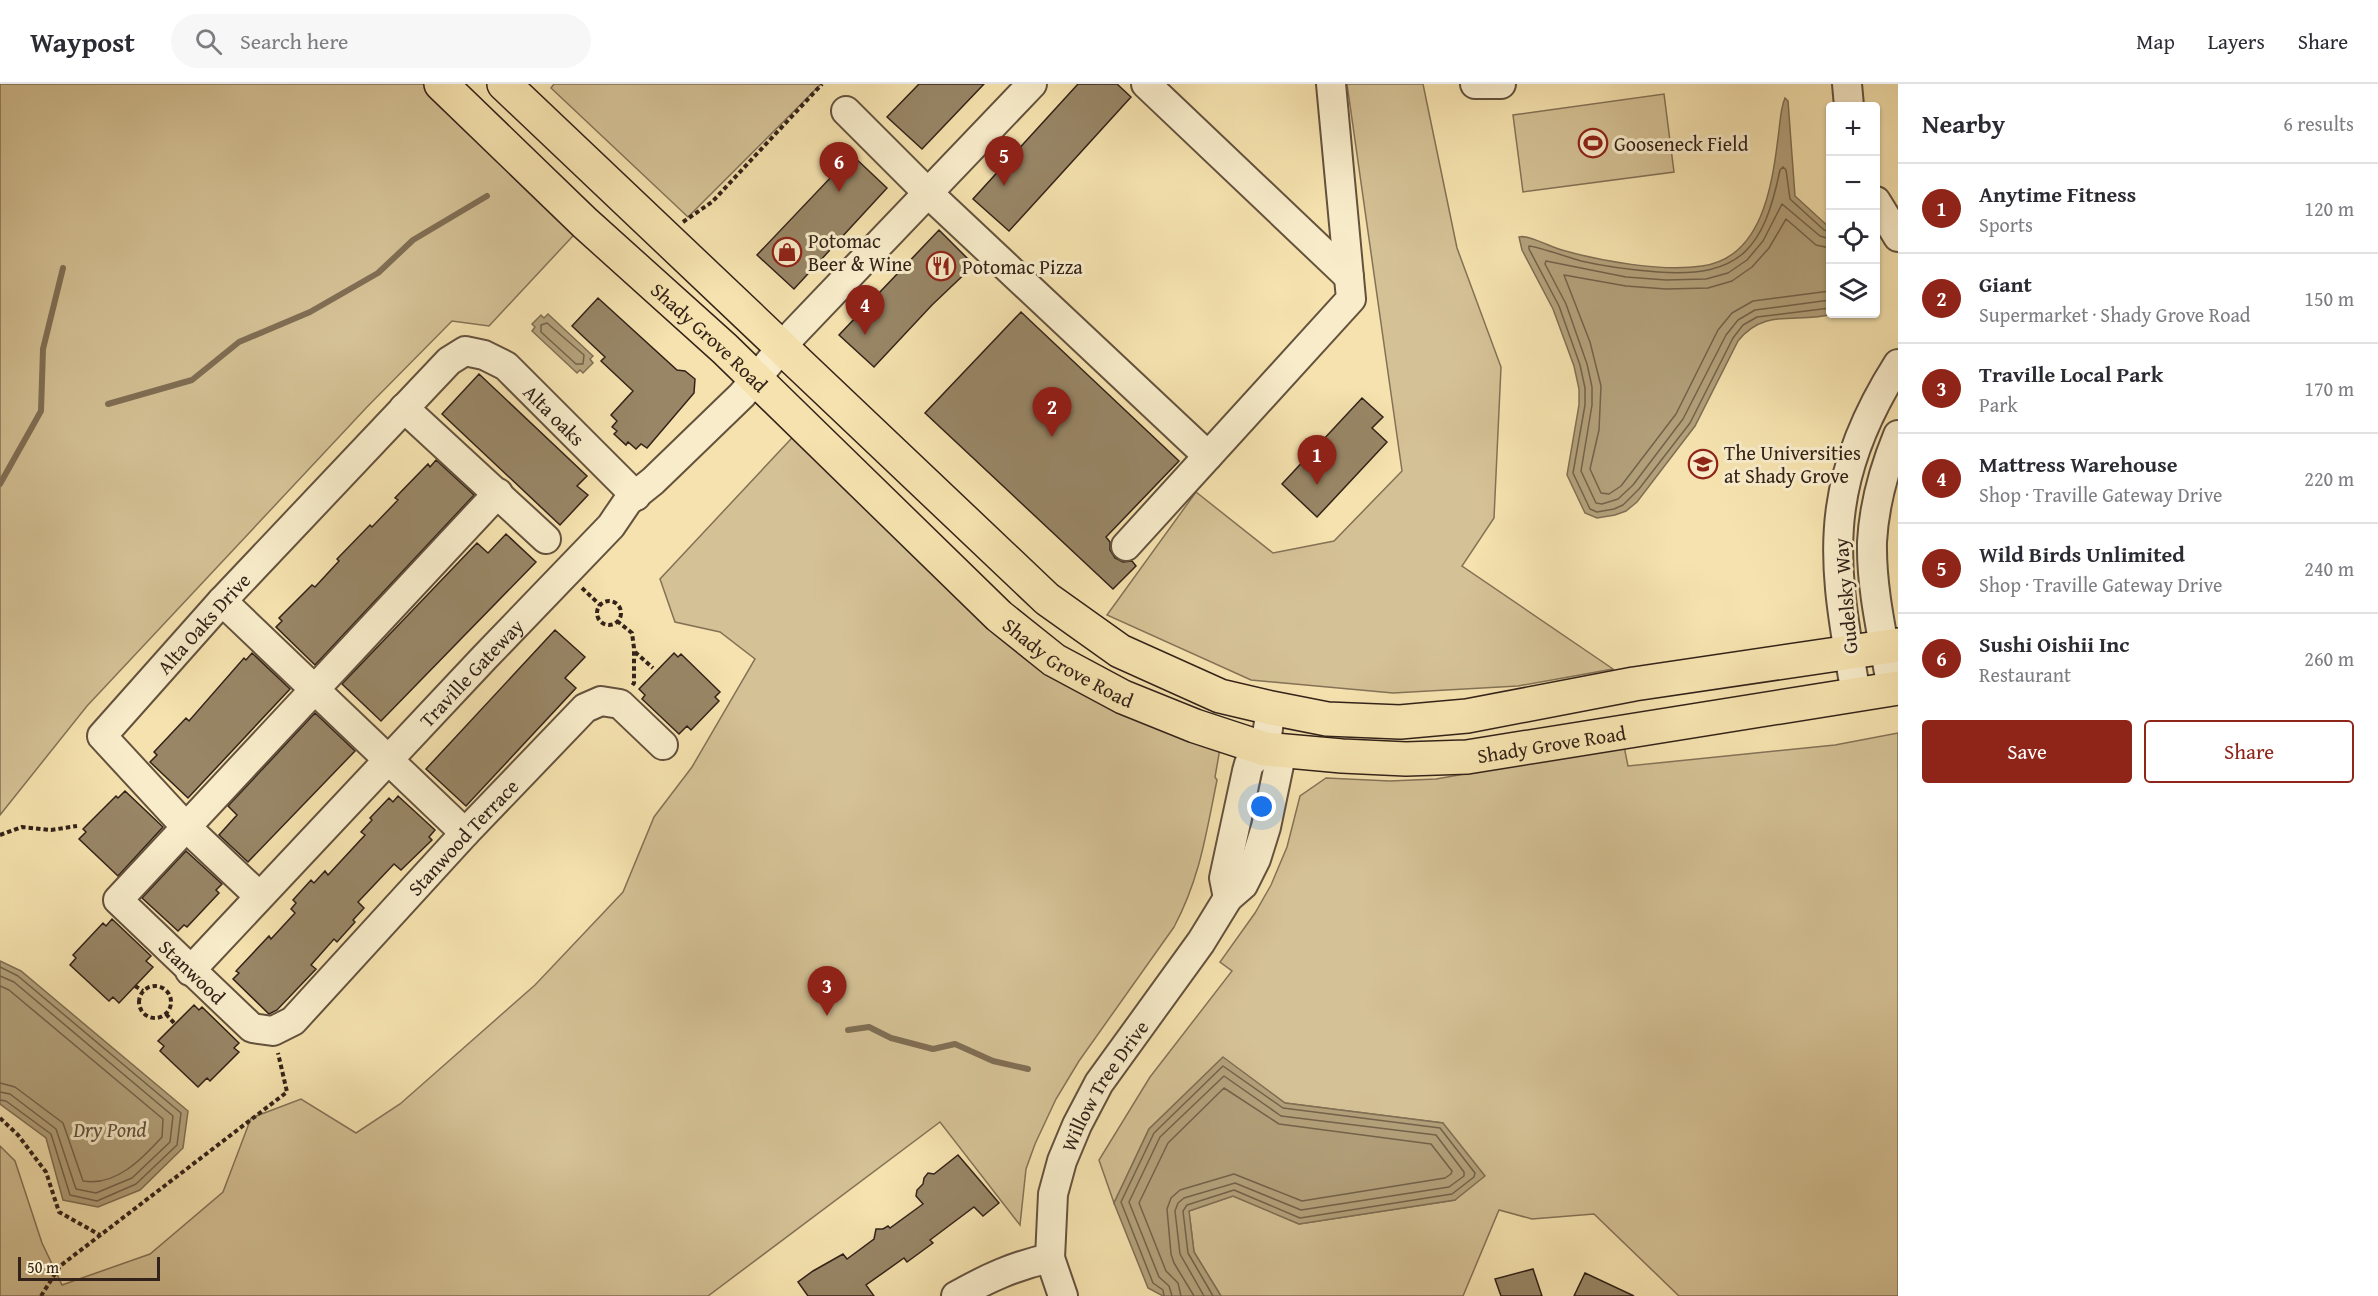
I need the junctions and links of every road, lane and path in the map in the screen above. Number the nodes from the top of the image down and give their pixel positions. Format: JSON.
{"nodes":[{"id":1,"x":441,"y":84,"type":"edge"},
{"id":2,"x":504,"y":84,"type":"edge"},
{"id":3,"x":822,"y":84,"type":"edge"},
{"id":4,"x":1032,"y":84,"type":"edge"},
{"id":5,"x":1146,"y":84,"type":"edge"},
{"id":6,"x":1331,"y":84,"type":"edge"},
{"id":7,"x":1475,"y":84,"type":"edge"},
{"id":8,"x":1501,"y":84,"type":"edge"},
{"id":9,"x":1847,"y":84,"type":"edge"},
{"id":10,"x":1849,"y":102,"type":"edge"},
{"id":11,"x":846,"y":111,"type":"dead end"},
{"id":12,"x":928,"y":193,"type":"junction"},
{"id":13,"x":1880,"y":209,"type":"edge"},
{"id":14,"x":680,"y":225,"type":"dead end"},
{"id":15,"x":1898,"y":237,"type":"edge"},
{"id":16,"x":1349,"y":277,"type":"junction"},
{"id":17,"x":781,"y":348,"type":"junction"},
{"id":18,"x":465,"y":351,"type":"joint"},
{"id":19,"x":1898,"y":364,"type":"edge"},
{"id":20,"x":755,"y":379,"type":"junction"},
{"id":21,"x":404,"y":408,"type":"junction"},
{"id":22,"x":1898,"y":435,"type":"edge"},
{"id":23,"x":1208,"y":456,"type":"junction"},
{"id":24,"x":498,"y":494,"type":"junction"},
{"id":25,"x":636,"y":496,"type":"junction"},
{"id":26,"x":546,"y":538,"type":"dead end"},
{"id":27,"x":1126,"y":546,"type":"dead end"},
{"id":28,"x":590,"y":580,"type":"dead end"},
{"id":29,"x":582,"y":588,"type":"junction"},
{"id":30,"x":574,"y":596,"type":"dead end"},
{"id":31,"x":222,"y":601,"type":"junction"},
{"id":32,"x":600,"y":605,"type":"junction"},
{"id":33,"x":617,"y":621,"type":"junction"},
{"id":34,"x":1891,"y":646,"type":"edge"},
{"id":35,"x":634,"y":651,"type":"junction"},
{"id":36,"x":1849,"y":651,"type":"junction"},
{"id":37,"x":653,"y":668,"type":"dead end"},
{"id":38,"x":314,"y":689,"type":"junction"},
{"id":39,"x":1895,"y":689,"type":"edge"},
{"id":40,"x":1856,"y":695,"type":"junction"},
{"id":41,"x":620,"y":704,"type":"junction"},
{"id":42,"x":1271,"y":708,"type":"junction"},
{"id":43,"x":663,"y":745,"type":"dead end"},
{"id":44,"x":1264,"y":749,"type":"junction"},
{"id":45,"x":388,"y":759,"type":"junction"},
{"id":46,"x":77,"y":826,"type":"dead end"},
{"id":47,"x":186,"y":826,"type":"junction"},
{"id":48,"x":465,"y":833,"type":"junction"},
{"id":49,"x":0,"y":835,"type":"edge"},
{"id":50,"x":260,"y":896,"type":"junction"},
{"id":51,"x":190,"y":971,"type":"junction"},
{"id":52,"x":135,"y":986,"type":"dead end"},
{"id":53,"x":143,"y":991,"type":"junction"},
{"id":54,"x":166,"y":1014,"type":"junction"},
{"id":55,"x":175,"y":1024,"type":"dead end"},
{"id":56,"x":273,"y":1031,"type":"junction"},
{"id":57,"x":0,"y":1119,"type":"edge"},
{"id":58,"x":100,"y":1235,"type":"junction"},
{"id":59,"x":1050,"y":1258,"type":"junction"},
{"id":60,"x":41,"y":1296,"type":"edge"},
{"id":61,"x":956,"y":1296,"type":"edge"},
{"id":62,"x":1063,"y":1296,"type":"edge"}],
"edges":[{"from":1,"to":20,"type":"main road","name":"Shady Grove Road"},
{"from":2,"to":17,"type":"main road","name":"Shady Grove Road"},
{"from":3,"to":14,"type":"path"},
{"from":4,"to":12,"type":"street","name":"Traville Gateway"},
{"from":5,"to":16,"type":"street"},
{"from":6,"to":16,"type":"street"},
{"from":7,"to":8,"type":"street"},
{"from":9,"to":10,"type":"street"},
{"from":11,"to":12,"type":"street"},
{"from":12,"to":17,"type":"street","name":"Traville Gateway"},
{"from":12,"to":23,"type":"street"},
{"from":13,"to":15,"type":"street"},
{"from":16,"to":23,"type":"street"},
{"from":17,"to":20,"type":"street","name":"Traville Gateway"},
{"from":17,"to":42,"type":"main road","name":"Shady Grove Road"},
{"from":18,"to":21,"type":"street","name":"Alta Oaks Drive"},
{"from":18,"to":25,"type":"street","name":"Alta oaks"},
{"from":19,"to":36,"type":"street","name":"Gudelsky Way"},
{"from":20,"to":25,"type":"street","name":"Traville Gateway"},
{"from":20,"to":44,"type":"main road","name":"Shady Grove Road"},
{"from":21,"to":24,"type":"street"},
{"from":21,"to":31,"type":"street","name":"Alta Oaks Drive"},
{"from":22,"to":34,"type":"street","name":"Gudelsky Way"},
{"from":23,"to":27,"type":"street"},
{"from":24,"to":26,"type":"street"},
{"from":24,"to":38,"type":"street"},
{"from":25,"to":45,"type":"street","name":"Traville Gateway"},
{"from":28,"to":29,"type":"path"},
{"from":29,"to":30,"type":"path"},
{"from":29,"to":32,"type":"path"},
{"from":31,"to":38,"type":"street"},
{"from":31,"to":47,"type":"street","name":"Alta Oaks Drive"},
{"from":32,"to":33,"type":"path"},
{"from":32,"to":33,"type":"path"},
{"from":33,"to":35,"type":"path"},
{"from":34,"to":36,"type":"main road","name":"Shady Grove Road"},
{"from":34,"to":39,"type":"street","name":"Gudelsky Way"},
{"from":35,"to":37,"type":"path"},
{"from":35,"to":41,"type":"path"},
{"from":36,"to":40,"type":"street","name":"Gudelsky Way"},
{"from":36,"to":42,"type":"main road","name":"Shady Grove Road"},
{"from":38,"to":45,"type":"street"},
{"from":38,"to":47,"type":"street"},
{"from":39,"to":40,"type":"main road","name":"Shady Grove Road"},
{"from":40,"to":44,"type":"main road","name":"Shady Grove Road"},
{"from":41,"to":43,"type":"street"},
{"from":41,"to":48,"type":"street","name":"Stanwood Terrace"},
{"from":42,"to":44,"type":"street"},
{"from":44,"to":59,"type":"street","name":"Willow Tree Drive"},
{"from":45,"to":48,"type":"street"},
{"from":45,"to":50,"type":"street","name":"Traville Gateway"},
{"from":46,"to":49,"type":"path"},
{"from":47,"to":50,"type":"street","name":"Alta Oaks Drive"},
{"from":47,"to":51,"type":"street","name":"Stanwood"},
{"from":48,"to":56,"type":"street","name":"Stanwood Terrace"},
{"from":50,"to":51,"type":"street","name":"Traville Gateway"},
{"from":51,"to":56,"type":"street","name":"Stanwood"},
{"from":52,"to":53,"type":"path"},
{"from":53,"to":54,"type":"path"},
{"from":53,"to":54,"type":"path"},
{"from":54,"to":55,"type":"path"},
{"from":56,"to":58,"type":"path"},
{"from":57,"to":58,"type":"path"},
{"from":58,"to":60,"type":"path"},
{"from":59,"to":61,"type":"street"},
{"from":59,"to":62,"type":"street","name":"Willow Tree Drive"}]}
